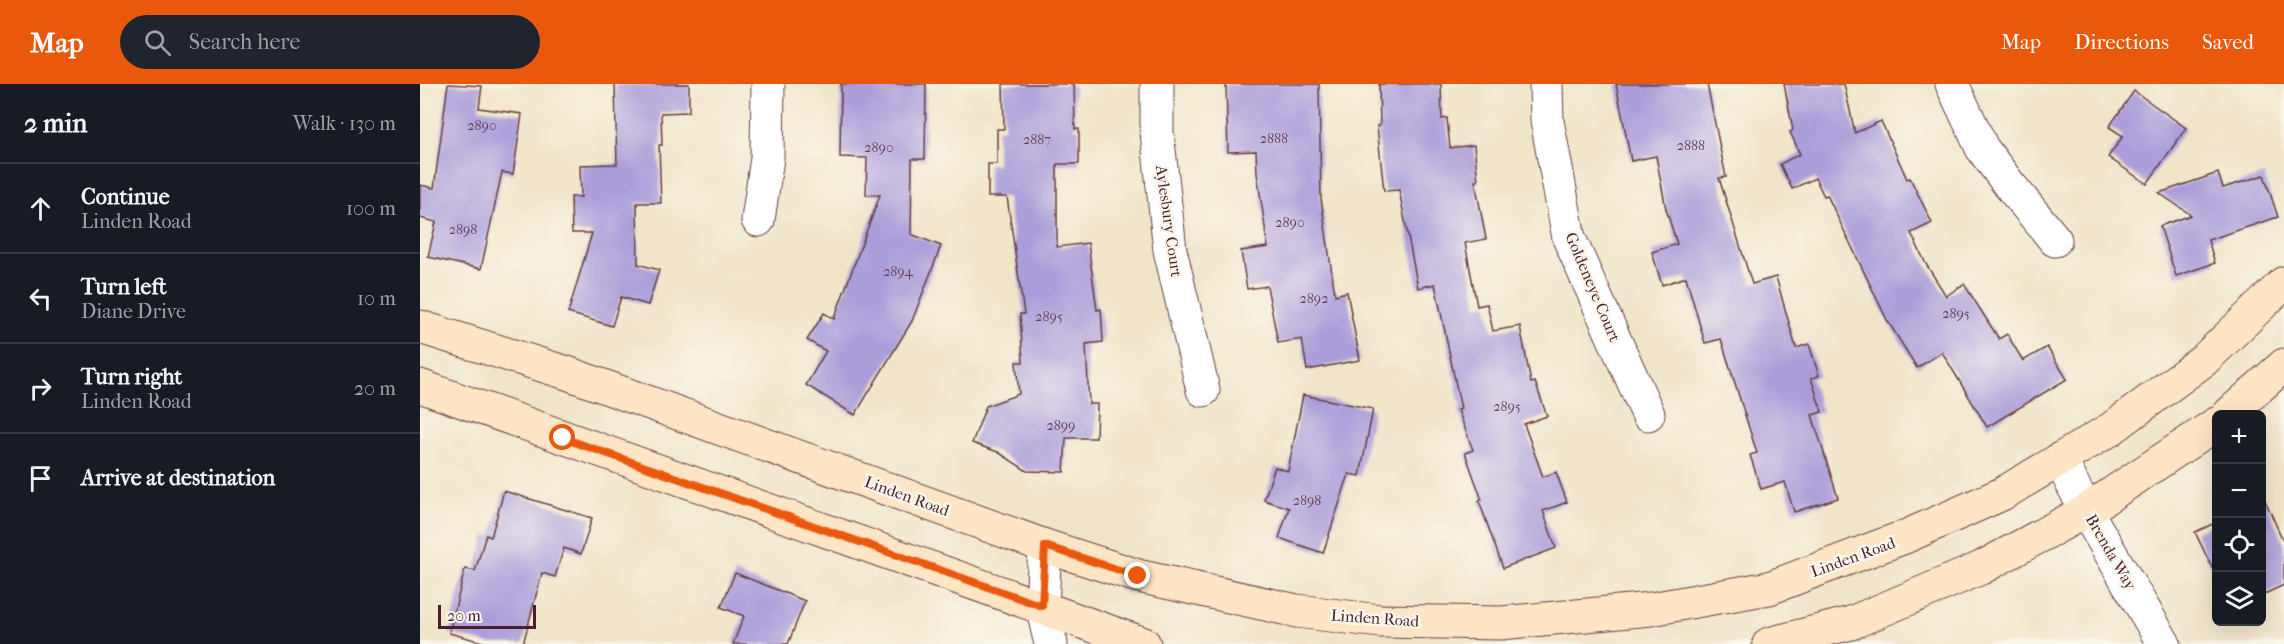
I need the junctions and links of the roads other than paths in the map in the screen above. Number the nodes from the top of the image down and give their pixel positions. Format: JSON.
{"nodes":[{"id":1,"x":768,"y":84,"type":"edge"},
{"id":2,"x":1157,"y":84,"type":"edge"},
{"id":3,"x":1546,"y":84,"type":"edge"},
{"id":4,"x":1952,"y":84,"type":"edge"},
{"id":5,"x":758,"y":220,"type":"dead end"},
{"id":6,"x":2055,"y":240,"type":"dead end"},
{"id":7,"x":2284,"y":283,"type":"edge"},
{"id":8,"x":420,"y":327,"type":"edge"},
{"id":9,"x":2284,"y":365,"type":"edge"},
{"id":10,"x":420,"y":386,"type":"edge"},
{"id":11,"x":1203,"y":390,"type":"dead end"},
{"id":12,"x":2233,"y":410,"type":"edge"},
{"id":13,"x":1648,"y":414,"type":"dead end"},
{"id":14,"x":2212,"y":427,"type":"edge"},
{"id":15,"x":2060,"y":459,"type":"junction"},
{"id":16,"x":2086,"y":511,"type":"junction"},
{"id":17,"x":1045,"y":546,"type":"junction"},
{"id":18,"x":1042,"y":606,"type":"junction"},
{"id":19,"x":1051,"y":644,"type":"edge"},
{"id":20,"x":1144,"y":644,"type":"edge"},
{"id":21,"x":1769,"y":644,"type":"edge"},
{"id":22,"x":2164,"y":644,"type":"edge"}],
"edges":[{"from":1,"to":5,"type":"street"},
{"from":2,"to":11,"type":"street","name":"Aylesbury Court"},
{"from":3,"to":13,"type":"street","name":"Goldeneye Court"},
{"from":4,"to":6,"type":"street"},
{"from":7,"to":15,"type":"street","name":"Linden Road"},
{"from":8,"to":17,"type":"street","name":"Linden Road"},
{"from":9,"to":12,"type":"street"},
{"from":10,"to":18,"type":"street"},
{"from":14,"to":16,"type":"street"},
{"from":15,"to":16,"type":"street","name":"Brenda Way"},
{"from":15,"to":17,"type":"street","name":"Linden Road"},
{"from":16,"to":21,"type":"street"},
{"from":16,"to":22,"type":"street","name":"Brenda Way"},
{"from":17,"to":18,"type":"street"},
{"from":18,"to":19,"type":"street"},
{"from":18,"to":20,"type":"street"}]}
